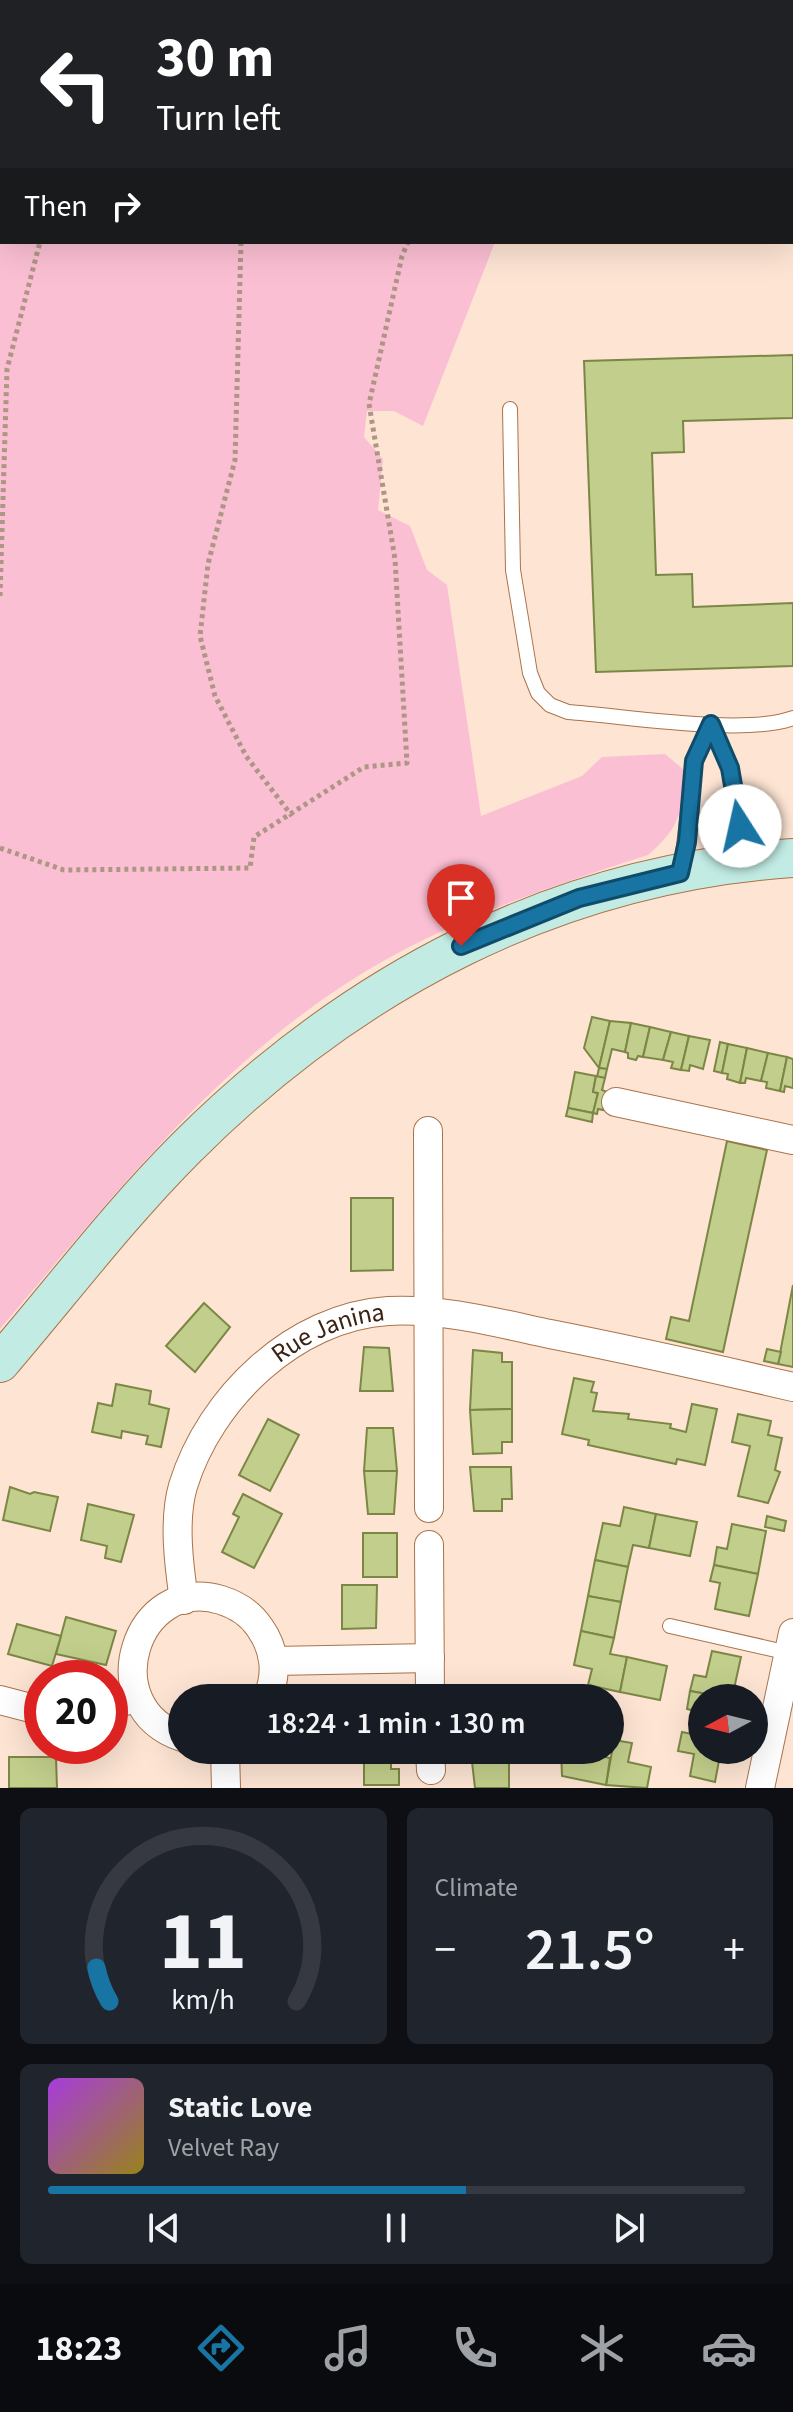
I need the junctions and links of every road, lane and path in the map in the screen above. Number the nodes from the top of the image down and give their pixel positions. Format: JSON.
{"nodes":[{"id":1,"x":39,"y":244,"type":"edge"},
{"id":2,"x":241,"y":244,"type":"edge"},
{"id":3,"x":407,"y":244,"type":"edge"},
{"id":4,"x":510,"y":409,"type":"dead end"},
{"id":5,"x":0,"y":596,"type":"edge"},
{"id":6,"x":793,"y":718,"type":"edge"},
{"id":7,"x":711,"y":724,"type":"junction"},
{"id":8,"x":292,"y":816,"type":"junction"},
{"id":9,"x":0,"y":848,"type":"edge"},
{"id":10,"x":793,"y":858,"type":"edge"},
{"id":11,"x":744,"y":864,"type":"junction"},
{"id":12,"x":680,"y":873,"type":"junction"},
{"id":13,"x":616,"y":1102,"type":"dead end"},
{"id":14,"x":428,"y":1131,"type":"dead end"},
{"id":15,"x":793,"y":1140,"type":"edge"},
{"id":16,"x":431,"y":1314,"type":"junction"},
{"id":17,"x":0,"y":1363,"type":"edge"},
{"id":18,"x":793,"y":1387,"type":"edge"},
{"id":19,"x":429,"y":1508,"type":"dead end"},
{"id":20,"x":429,"y":1545,"type":"dead end"},
{"id":21,"x":184,"y":1600,"type":"junction"},
{"id":22,"x":670,"y":1626,"type":"dead end"},
{"id":23,"x":791,"y":1643,"type":"edge"},
{"id":24,"x":430,"y":1658,"type":"junction"},
{"id":25,"x":274,"y":1661,"type":"junction"},
{"id":26,"x":270,"y":1684,"type":"edge"},
{"id":27,"x":430,"y":1684,"type":"edge"},
{"id":28,"x":137,"y":1697,"type":"junction"},
{"id":29,"x":0,"y":1700,"type":"edge"},
{"id":30,"x":128,"y":1700,"type":"edge"},
{"id":31,"x":24,"y":1706,"type":"edge"},
{"id":32,"x":168,"y":1729,"type":"edge"},
{"id":33,"x":225,"y":1764,"type":"edge"},
{"id":34,"x":226,"y":1788,"type":"edge"},
{"id":35,"x":760,"y":1788,"type":"edge"}],
"edges":[{"from":1,"to":5,"type":"path"},
{"from":2,"to":8,"type":"path"},
{"from":3,"to":8,"type":"path"},
{"from":4,"to":7,"type":"lane"},
{"from":6,"to":7,"type":"lane"},
{"from":7,"to":11,"type":"lane"},
{"from":7,"to":12,"type":"lane"},
{"from":8,"to":9,"type":"path"},
{"from":10,"to":11,"type":"main road"},
{"from":11,"to":12,"type":"main road"},
{"from":12,"to":17,"type":"main road"},
{"from":13,"to":15,"type":"street"},
{"from":14,"to":16,"type":"street"},
{"from":16,"to":18,"type":"street","name":"Rue Janina"},
{"from":16,"to":19,"type":"street"},
{"from":16,"to":21,"type":"street","name":"Rue Janina"},
{"from":20,"to":24,"type":"street"},
{"from":21,"to":25,"type":"street"},
{"from":21,"to":28,"type":"street"},
{"from":22,"to":23,"type":"lane"},
{"from":23,"to":35,"type":"street"},
{"from":24,"to":25,"type":"street"},
{"from":24,"to":27,"type":"street"},
{"from":25,"to":26,"type":"street"},
{"from":28,"to":30,"type":"street"},
{"from":28,"to":32,"type":"street"},
{"from":29,"to":31,"type":"street"},
{"from":33,"to":34,"type":"street"}]}
